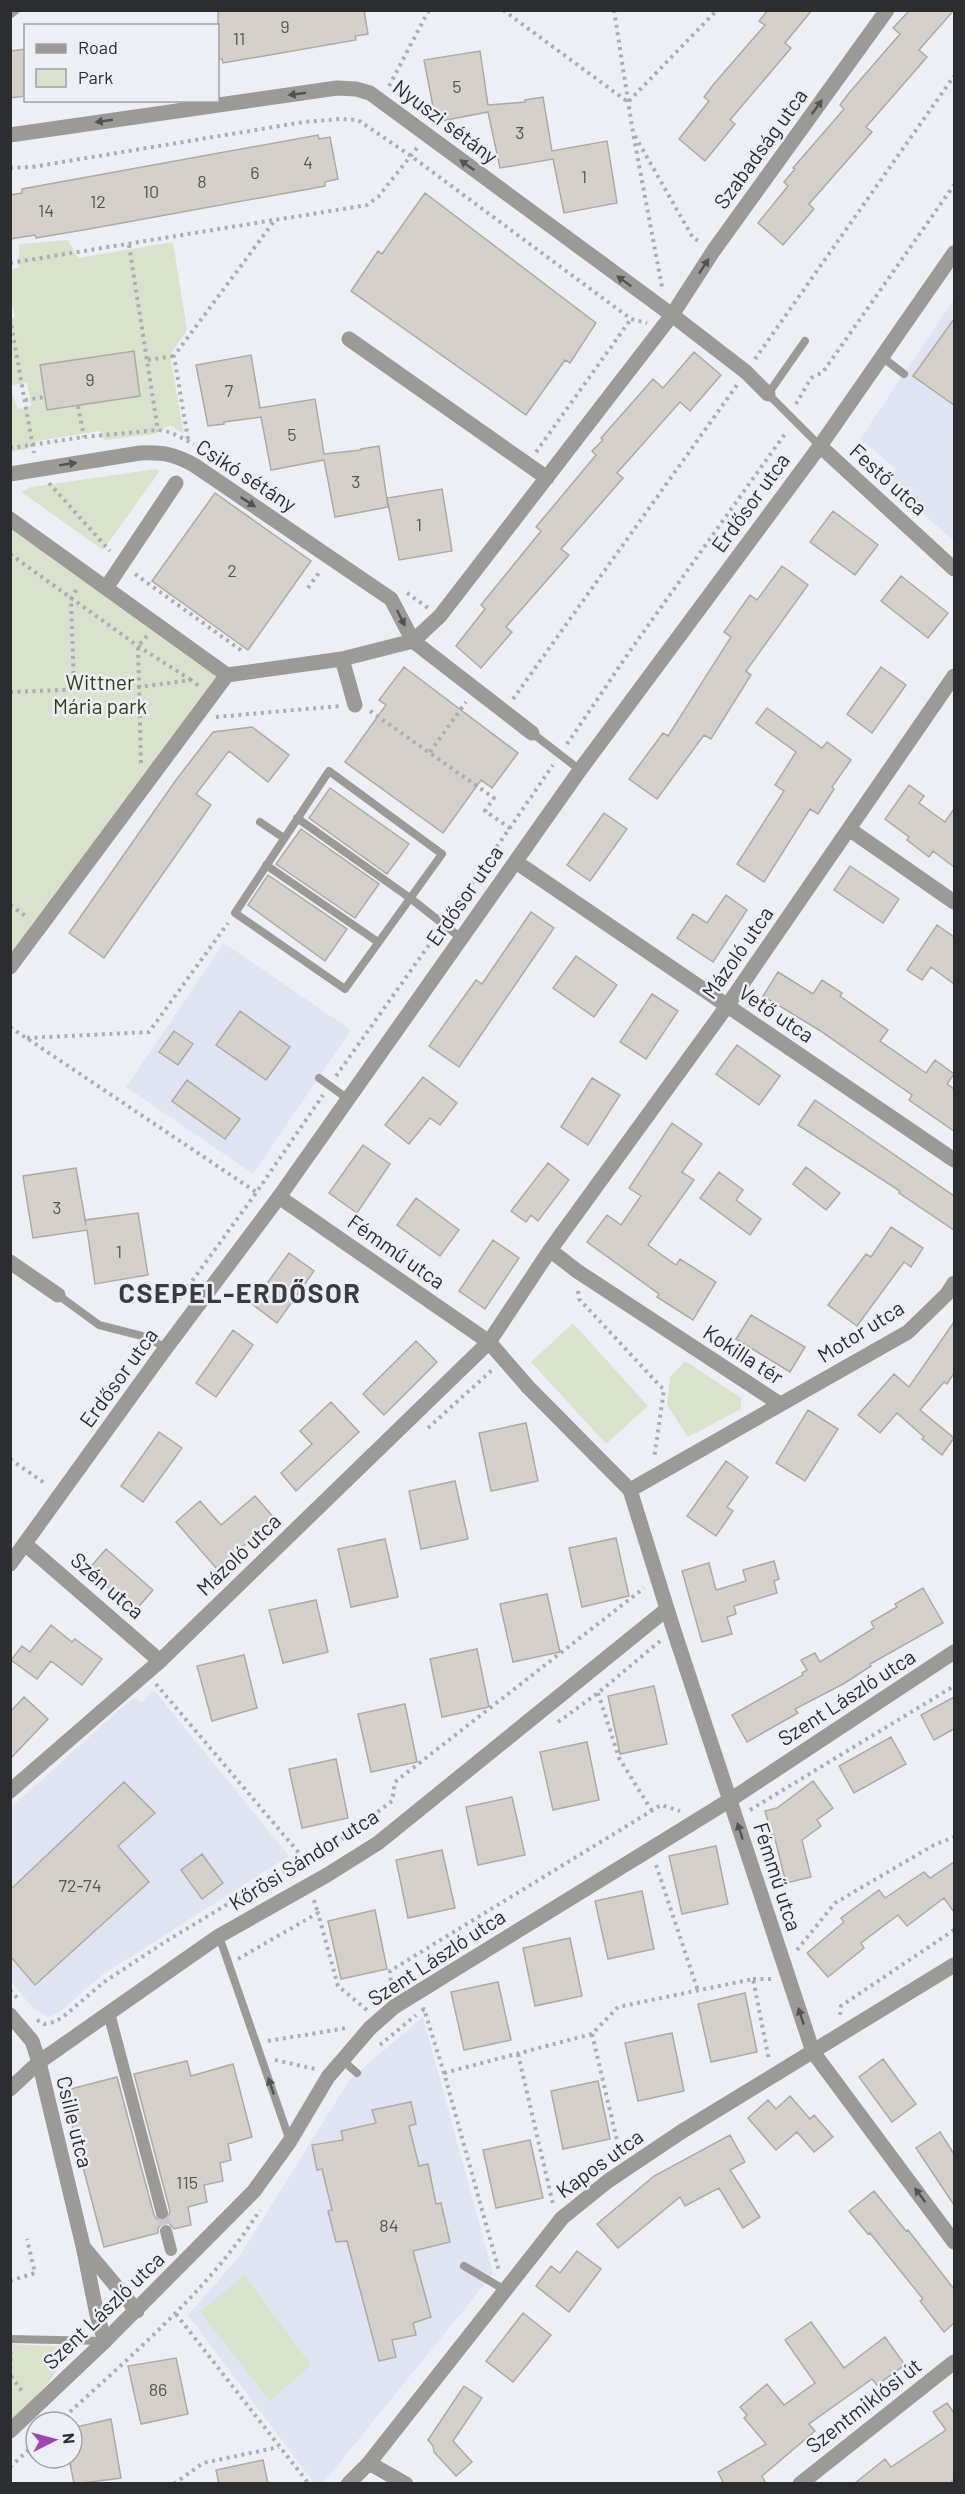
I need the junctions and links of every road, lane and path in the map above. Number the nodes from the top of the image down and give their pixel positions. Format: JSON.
{"nodes":[{"id":1,"x":16,"y":10,"type":"edge"},
{"id":2,"x":429,"y":10,"type":"edge"},
{"id":3,"x":503,"y":10,"type":"edge"},
{"id":4,"x":614,"y":10,"type":"edge"},
{"id":5,"x":717,"y":10,"type":"edge"},
{"id":6,"x":887,"y":10,"type":"edge"},
{"id":7,"x":10,"y":15,"type":"edge"},
{"id":8,"x":954,"y":76,"type":"edge"},
{"id":9,"x":382,"y":100,"type":"junction"},
{"id":10,"x":628,"y":102,"type":"junction"},
{"id":11,"x":633,"y":133,"type":"junction"},
{"id":12,"x":10,"y":135,"type":"edge"},
{"id":13,"x":427,"y":135,"type":"junction"},
{"id":14,"x":411,"y":156,"type":"junction"},
{"id":15,"x":10,"y":168,"type":"edge"},
{"id":16,"x":954,"y":185,"type":"edge"},
{"id":17,"x":275,"y":220,"type":"junction"},
{"id":18,"x":129,"y":245,"type":"junction"},
{"id":19,"x":714,"y":250,"type":"junction"},
{"id":20,"x":954,"y":253,"type":"edge"},
{"id":21,"x":10,"y":263,"type":"edge"},
{"id":22,"x":672,"y":315,"type":"junction"},
{"id":23,"x":10,"y":318,"type":"edge"},
{"id":24,"x":12,"y":339,"type":"edge"},
{"id":25,"x":349,"y":339,"type":"dead end"},
{"id":26,"x":805,"y":340,"type":"dead end"},
{"id":27,"x":174,"y":356,"type":"junction"},
{"id":28,"x":882,"y":357,"type":"junction"},
{"id":29,"x":148,"y":360,"type":"junction"},
{"id":30,"x":746,"y":372,"type":"junction"},
{"id":31,"x":904,"y":374,"type":"dead end"},
{"id":32,"x":768,"y":394,"type":"junction"},
{"id":33,"x":45,"y":397,"type":"dead end"},
{"id":34,"x":25,"y":400,"type":"junction"},
{"id":35,"x":78,"y":405,"type":"dead end"},
{"id":36,"x":791,"y":417,"type":"junction"},
{"id":37,"x":84,"y":438,"type":"dead end"},
{"id":38,"x":820,"y":446,"type":"junction"},
{"id":39,"x":537,"y":448,"type":"dead end"},
{"id":40,"x":161,"y":452,"type":"junction"},
{"id":41,"x":194,"y":465,"type":"junction"},
{"id":42,"x":37,"y":470,"type":"junction"},
{"id":43,"x":10,"y":474,"type":"edge"},
{"id":44,"x":547,"y":478,"type":"junction"},
{"id":45,"x":176,"y":483,"type":"dead end"},
{"id":46,"x":10,"y":519,"type":"edge"},
{"id":47,"x":10,"y":554,"type":"edge"},
{"id":48,"x":123,"y":565,"type":"junction"},
{"id":49,"x":954,"y":569,"type":"edge"},
{"id":50,"x":85,"y":573,"type":"junction"},
{"id":51,"x":106,"y":588,"type":"junction"},
{"id":52,"x":71,"y":599,"type":"junction"},
{"id":53,"x":413,"y":641,"type":"junction"},
{"id":54,"x":138,"y":646,"type":"junction"},
{"id":55,"x":242,"y":651,"type":"dead end"},
{"id":56,"x":342,"y":659,"type":"junction"},
{"id":57,"x":227,"y":675,"type":"junction"},
{"id":58,"x":954,"y":676,"type":"edge"},
{"id":59,"x":191,"y":680,"type":"junction"},
{"id":60,"x":140,"y":687,"type":"junction"},
{"id":61,"x":74,"y":689,"type":"junction"},
{"id":62,"x":475,"y":689,"type":"junction"},
{"id":63,"x":10,"y":692,"type":"edge"},
{"id":64,"x":212,"y":694,"type":"junction"},
{"id":65,"x":355,"y":705,"type":"junction"},
{"id":66,"x":505,"y":712,"type":"junction"},
{"id":67,"x":209,"y":718,"type":"dead end"},
{"id":68,"x":532,"y":733,"type":"joint"},
{"id":69,"x":430,"y":752,"type":"junction"},
{"id":70,"x":560,"y":754,"type":"junction"},
{"id":71,"x":580,"y":770,"type":"junction"},
{"id":72,"x":142,"y":788,"type":"junction"},
{"id":73,"x":297,"y":818,"type":"junction"},
{"id":74,"x":260,"y":822,"type":"dead end"},
{"id":75,"x":511,"y":828,"type":"junction"},
{"id":76,"x":849,"y":829,"type":"junction"},
{"id":77,"x":284,"y":838,"type":"junction"},
{"id":78,"x":530,"y":842,"type":"junction"},
{"id":79,"x":516,"y":862,"type":"junction"},
{"id":80,"x":266,"y":864,"type":"junction"},
{"id":81,"x":410,"y":898,"type":"junction"},
{"id":82,"x":954,"y":902,"type":"edge"},
{"id":83,"x":235,"y":913,"type":"junction"},
{"id":84,"x":444,"y":923,"type":"junction"},
{"id":85,"x":461,"y":938,"type":"junction"},
{"id":86,"x":378,"y":942,"type":"junction"},
{"id":87,"x":10,"y":967,"type":"edge"},
{"id":88,"x":727,"y":1006,"type":"junction"},
{"id":89,"x":10,"y":1027,"type":"edge"},
{"id":90,"x":26,"y":1038,"type":"junction"},
{"id":91,"x":319,"y":1078,"type":"dead end"},
{"id":92,"x":329,"y":1086,"type":"junction"},
{"id":93,"x":348,"y":1099,"type":"junction"},
{"id":94,"x":954,"y":1160,"type":"edge"},
{"id":95,"x":279,"y":1197,"type":"junction"},
{"id":96,"x":550,"y":1250,"type":"junction"},
{"id":97,"x":10,"y":1262,"type":"edge"},
{"id":98,"x":577,"y":1271,"type":"junction"},
{"id":99,"x":954,"y":1283,"type":"edge"},
{"id":100,"x":58,"y":1295,"type":"joint"},
{"id":101,"x":489,"y":1342,"type":"junction"},
{"id":102,"x":166,"y":1349,"type":"junction"},
{"id":103,"x":780,"y":1404,"type":"junction"},
{"id":104,"x":10,"y":1458,"type":"edge"},
{"id":105,"x":651,"y":1478,"type":"junction"},
{"id":106,"x":46,"y":1484,"type":"dead end"},
{"id":107,"x":630,"y":1490,"type":"junction"},
{"id":108,"x":25,"y":1544,"type":"junction"},
{"id":109,"x":10,"y":1564,"type":"edge"},
{"id":110,"x":646,"y":1586,"type":"dead end"},
{"id":111,"x":667,"y":1609,"type":"junction"},
{"id":112,"x":665,"y":1650,"type":"dead end"},
{"id":113,"x":954,"y":1652,"type":"edge"},
{"id":114,"x":160,"y":1661,"type":"junction"},
{"id":115,"x":151,"y":1677,"type":"dead end"},
{"id":116,"x":954,"y":1686,"type":"edge"},
{"id":117,"x":598,"y":1693,"type":"junction"},
{"id":118,"x":550,"y":1727,"type":"dead end"},
{"id":119,"x":10,"y":1791,"type":"edge"},
{"id":120,"x":730,"y":1800,"type":"junction"},
{"id":121,"x":688,"y":1810,"type":"dead end"},
{"id":122,"x":652,"y":1811,"type":"junction"},
{"id":123,"x":744,"y":1814,"type":"dead end"},
{"id":124,"x":954,"y":1837,"type":"edge"},
{"id":125,"x":654,"y":1859,"type":"dead end"},
{"id":126,"x":305,"y":1860,"type":"junction"},
{"id":127,"x":313,"y":1897,"type":"dead end"},
{"id":128,"x":318,"y":1913,"type":"junction"},
{"id":129,"x":954,"y":1930,"type":"edge"},
{"id":130,"x":219,"y":1936,"type":"junction"},
{"id":131,"x":795,"y":1952,"type":"dead end"},
{"id":132,"x":232,"y":1962,"type":"dead end"},
{"id":133,"x":954,"y":1965,"type":"edge"},
{"id":134,"x":771,"y":1968,"type":"dead end"},
{"id":135,"x":753,"y":1979,"type":"junction"},
{"id":136,"x":10,"y":1990,"type":"edge"},
{"id":137,"x":698,"y":1991,"type":"junction"},
{"id":138,"x":384,"y":1995,"type":"dead end"},
{"id":139,"x":376,"y":2003,"type":"dead end"},
{"id":140,"x":434,"y":2003,"type":"dead end"},
{"id":141,"x":23,"y":2004,"type":"dead end"},
{"id":142,"x":424,"y":2009,"type":"junction"},
{"id":143,"x":368,"y":2010,"type":"junction"},
{"id":144,"x":109,"y":2013,"type":"junction"},
{"id":145,"x":10,"y":2015,"type":"edge"},
{"id":146,"x":36,"y":2019,"type":"dead end"},
{"id":147,"x":360,"y":2019,"type":"dead end"},
{"id":148,"x":839,"y":2026,"type":"dead end"},
{"id":149,"x":592,"y":2034,"type":"junction"},
{"id":150,"x":346,"y":2036,"type":"dead end"},
{"id":151,"x":260,"y":2043,"type":"dead end"},
{"id":152,"x":378,"y":2046,"type":"dead end"},
{"id":153,"x":813,"y":2052,"type":"junction"},
{"id":154,"x":518,"y":2054,"type":"junction"},
{"id":155,"x":265,"y":2058,"type":"dead end"},
{"id":156,"x":778,"y":2058,"type":"dead end"},
{"id":157,"x":342,"y":2060,"type":"junction"},
{"id":158,"x":39,"y":2062,"type":"junction"},
{"id":159,"x":316,"y":2069,"type":"dead end"},
{"id":160,"x":357,"y":2073,"type":"dead end"},
{"id":161,"x":444,"y":2073,"type":"junction"},
{"id":162,"x":10,"y":2089,"type":"edge"},
{"id":163,"x":290,"y":2141,"type":"junction"},
{"id":164,"x":630,"y":2151,"type":"dead end"},
{"id":165,"x":562,"y":2198,"type":"dead end"},
{"id":166,"x":265,"y":2203,"type":"dead end"},
{"id":167,"x":553,"y":2204,"type":"junction"},
{"id":168,"x":162,"y":2213,"type":"tunnel mouth"},
{"id":169,"x":546,"y":2213,"type":"dead end"},
{"id":170,"x":166,"y":2231,"type":"tunnel mouth"},
{"id":171,"x":27,"y":2239,"type":"dead end"},
{"id":172,"x":954,"y":2242,"type":"edge"},
{"id":173,"x":83,"y":2246,"type":"junction"},
{"id":174,"x":171,"y":2250,"type":"dead end"},
{"id":175,"x":506,"y":2265,"type":"dead end"},
{"id":176,"x":464,"y":2266,"type":"dead end"},
{"id":177,"x":500,"y":2273,"type":"junction"},
{"id":178,"x":10,"y":2281,"type":"edge"},
{"id":179,"x":498,"y":2287,"type":"junction"},
{"id":180,"x":137,"y":2311,"type":"junction"},
{"id":181,"x":176,"y":2314,"type":"junction"},
{"id":182,"x":11,"y":2339,"type":"edge"},
{"id":183,"x":105,"y":2341,"type":"junction"},
{"id":184,"x":954,"y":2362,"type":"edge"},
{"id":185,"x":11,"y":2376,"type":"edge"},
{"id":186,"x":34,"y":2408,"type":"junction"},
{"id":187,"x":72,"y":2410,"type":"edge"},
{"id":188,"x":10,"y":2431,"type":"edge"},
{"id":189,"x":279,"y":2447,"type":"junction"},
{"id":190,"x":24,"y":2454,"type":"edge"},
{"id":191,"x":369,"y":2463,"type":"junction"},
{"id":192,"x":10,"y":2467,"type":"edge"},
{"id":193,"x":174,"y":2484,"type":"edge"},
{"id":194,"x":309,"y":2484,"type":"edge"},
{"id":195,"x":348,"y":2484,"type":"edge"},
{"id":196,"x":406,"y":2484,"type":"edge"},
{"id":197,"x":800,"y":2484,"type":"edge"}],
"edges":[{"from":1,"to":7,"type":"lane"},
{"from":2,"to":9,"type":"path"},
{"from":3,"to":10,"type":"path"},
{"from":4,"to":10,"type":"path"},
{"from":5,"to":10,"type":"path"},
{"from":19,"to":6,"type":"street","name":"Szabadság utca","one_way":true},
{"from":8,"to":30,"type":"path"},
{"from":9,"to":12,"type":"street","name":"Nyuszi sétány","one_way":true},
{"from":9,"to":13,"type":"street","name":"Nyuszi sétány"},
{"from":10,"to":11,"type":"path"},
{"from":11,"to":19,"type":"path"},
{"from":11,"to":22,"type":"path"},
{"from":13,"to":14,"type":"path"},
{"from":22,"to":13,"type":"street","name":"Nyuszi sétány","one_way":true},
{"from":14,"to":15,"type":"path"},
{"from":14,"to":17,"type":"path"},
{"from":14,"to":39,"type":"path"},
{"from":16,"to":36,"type":"path"},
{"from":17,"to":18,"type":"path"},
{"from":17,"to":27,"type":"path"},
{"from":18,"to":21,"type":"path"},
{"from":18,"to":29,"type":"path"},
{"from":22,"to":19,"type":"street","name":"Szabadság utca","one_way":true},
{"from":20,"to":28,"type":"street","name":"Erdősor utca"},
{"from":22,"to":30,"type":"street","name":"Nyuszi sétány"},
{"from":22,"to":44,"type":"street"},
{"from":23,"to":24,"type":"path"},
{"from":24,"to":34,"type":"path"},
{"from":25,"to":44,"type":"street"},
{"from":26,"to":32,"type":"lane"},
{"from":27,"to":29,"type":"path"},
{"from":27,"to":41,"type":"path"},
{"from":28,"to":31,"type":"lane"},
{"from":28,"to":38,"type":"street","name":"Erdősor utca"},
{"from":29,"to":40,"type":"path"},
{"from":30,"to":32,"type":"street","name":"Nyuszi sétány"},
{"from":30,"to":66,"type":"path"},
{"from":32,"to":36,"type":"lane","name":"Nyuszi sétány"},
{"from":33,"to":34,"type":"path"},
{"from":34,"to":42,"type":"path"},
{"from":35,"to":37,"type":"path"},
{"from":36,"to":38,"type":"lane","name":"Nyuszi sétány"},
{"from":36,"to":70,"type":"path"},
{"from":38,"to":49,"type":"street","name":"Festő utca"},
{"from":38,"to":71,"type":"street","name":"Erdősor utca"},
{"from":40,"to":41,"type":"street","name":"Csikó sétány"},
{"from":42,"to":40,"type":"street","name":"Csikó sétány","one_way":true},
{"from":41,"to":53,"type":"street","name":"Csikó sétány","one_way":true},
{"from":42,"to":43,"type":"street","name":"Csikó sétány"},
{"from":42,"to":48,"type":"path"},
{"from":44,"to":53,"type":"street"},
{"from":45,"to":48,"type":"street"},
{"from":46,"to":50,"type":"street"},
{"from":47,"to":52,"type":"path"},
{"from":48,"to":51,"type":"street"},
{"from":48,"to":55,"type":"path"},
{"from":50,"to":51,"type":"street"},
{"from":50,"to":52,"type":"path"},
{"from":51,"to":57,"type":"street"},
{"from":52,"to":54,"type":"path"},
{"from":52,"to":61,"type":"path"},
{"from":53,"to":56,"type":"street"},
{"from":53,"to":62,"type":"street","name":"Csikó sétány"},
{"from":54,"to":59,"type":"path"},
{"from":54,"to":60,"type":"path"},
{"from":56,"to":57,"type":"street"},
{"from":56,"to":65,"type":"street"},
{"from":57,"to":64,"type":"street"},
{"from":58,"to":76,"type":"street","name":"Mázoló utca"},
{"from":59,"to":60,"type":"path"},
{"from":59,"to":64,"type":"path"},
{"from":60,"to":61,"type":"path"},
{"from":60,"to":72,"type":"path"},
{"from":61,"to":63,"type":"path"},
{"from":62,"to":66,"type":"street","name":"Csikó sétány"},
{"from":62,"to":69,"type":"path"},
{"from":64,"to":72,"type":"street"},
{"from":65,"to":67,"type":"path"},
{"from":65,"to":69,"type":"path"},
{"from":66,"to":68,"type":"street","name":"Csikó sétány"},
{"from":68,"to":70,"type":"lane","name":"Csikó sétány"},
{"from":69,"to":75,"type":"path"},
{"from":70,"to":71,"type":"lane","name":"Csikó sétány"},
{"from":70,"to":75,"type":"path"},
{"from":71,"to":78,"type":"street","name":"Erdősor utca"},
{"from":72,"to":87,"type":"street"},
{"from":73,"to":77,"type":"lane"},
{"from":73,"to":81,"type":"lane"},
{"from":73,"to":81,"type":"lane"},
{"from":74,"to":77,"type":"lane"},
{"from":75,"to":78,"type":"path"},
{"from":75,"to":84,"type":"path"},
{"from":76,"to":82,"type":"street"},
{"from":76,"to":88,"type":"street","name":"Mázoló utca"},
{"from":77,"to":80,"type":"lane"},
{"from":78,"to":79,"type":"street","name":"Erdősor utca"},
{"from":79,"to":85,"type":"street","name":"Erdősor utca"},
{"from":79,"to":88,"type":"street","name":"Vető utca"},
{"from":80,"to":83,"type":"lane"},
{"from":80,"to":86,"type":"lane"},
{"from":81,"to":84,"type":"lane"},
{"from":81,"to":86,"type":"lane"},
{"from":83,"to":86,"type":"lane"},
{"from":83,"to":90,"type":"path"},
{"from":84,"to":85,"type":"lane"},
{"from":84,"to":92,"type":"path"},
{"from":85,"to":93,"type":"street","name":"Erdősor utca"},
{"from":88,"to":94,"type":"street","name":"Vető utca"},
{"from":88,"to":96,"type":"street","name":"Mázoló utca"},
{"from":89,"to":90,"type":"path"},
{"from":90,"to":92,"type":"path"},
{"from":91,"to":92,"type":"lane"},
{"from":92,"to":93,"type":"lane"},
{"from":93,"to":95,"type":"street","name":"Erdősor utca"},
{"from":95,"to":101,"type":"street","name":"Fémmű utca"},
{"from":95,"to":102,"type":"street","name":"Erdősor utca"},
{"from":96,"to":98,"type":"street","name":"Kokilla tér"},
{"from":96,"to":101,"type":"street"},
{"from":97,"to":100,"type":"street"},
{"from":98,"to":103,"type":"street","name":"Kokilla tér"},
{"from":98,"to":105,"type":"path"},
{"from":99,"to":103,"type":"street","name":"Motor utca"},
{"from":100,"to":102,"type":"lane"},
{"from":101,"to":107,"type":"street"},
{"from":101,"to":114,"type":"street","name":"Mázoló utca"},
{"from":102,"to":108,"type":"street","name":"Erdősor utca"},
{"from":103,"to":105,"type":"street","name":"Kokilla tér"},
{"from":104,"to":106,"type":"path"},
{"from":105,"to":107,"type":"street","name":"Kokilla tér"},
{"from":107,"to":111,"type":"street","name":"Fémmű utca"},
{"from":108,"to":109,"type":"street","name":"Erdősor utca"},
{"from":108,"to":114,"type":"street","name":"Szén utca"},
{"from":110,"to":126,"type":"path"},
{"from":111,"to":120,"type":"street","name":"Fémmű utca"},
{"from":111,"to":130,"type":"street","name":"Kőrösi Sándor utca"},
{"from":112,"to":117,"type":"path"},
{"from":113,"to":120,"type":"street","name":"Szent László utca"},
{"from":114,"to":119,"type":"street","name":"Mázoló utca"},
{"from":115,"to":126,"type":"path"},
{"from":116,"to":123,"type":"path"},
{"from":117,"to":118,"type":"path"},
{"from":117,"to":122,"type":"path"},
{"from":153,"to":120,"type":"street","name":"Fémmű utca","one_way":true},
{"from":120,"to":157,"type":"street","name":"Szent László utca"},
{"from":121,"to":122,"type":"path"},
{"from":122,"to":138,"type":"path"},
{"from":124,"to":131,"type":"path"},
{"from":125,"to":137,"type":"path"},
{"from":126,"to":146,"type":"path"},
{"from":127,"to":128,"type":"path"},
{"from":128,"to":132,"type":"path"},
{"from":128,"to":143,"type":"path"},
{"from":129,"to":148,"type":"path"},
{"from":130,"to":144,"type":"street","name":"Kőrösi Sándor utca"},
{"from":163,"to":130,"type":"lane","one_way":true},
{"from":133,"to":153,"type":"street","name":"Kapos utca"},
{"from":134,"to":135,"type":"path"},
{"from":135,"to":137,"type":"path"},
{"from":135,"to":156,"type":"path"},
{"from":136,"to":141,"type":"path"},
{"from":137,"to":149,"type":"path"},
{"from":139,"to":143,"type":"path"},
{"from":140,"to":142,"type":"path"},
{"from":142,"to":152,"type":"path"},
{"from":142,"to":161,"type":"path"},
{"from":143,"to":147,"type":"path"},
{"from":144,"to":158,"type":"street","name":"Kőrösi Sándor utca"},
{"from":144,"to":168,"type":"street"},
{"from":145,"to":158,"type":"street","name":"Csille utca"},
{"from":149,"to":154,"type":"path"},
{"from":149,"to":164,"type":"path"},
{"from":150,"to":151,"type":"path"},
{"from":172,"to":153,"type":"street","name":"Fémmű utca","one_way":true},
{"from":153,"to":179,"type":"street","name":"Kapos utca"},
{"from":154,"to":161,"type":"path"},
{"from":154,"to":167,"type":"path"},
{"from":155,"to":159,"type":"path"},
{"from":157,"to":160,"type":"lane"},
{"from":157,"to":163,"type":"street","name":"Szent László utca"},
{"from":158,"to":162,"type":"street","name":"Kőrösi Sándor utca"},
{"from":158,"to":173,"type":"street","name":"Csille utca"},
{"from":161,"to":177,"type":"path"},
{"from":163,"to":180,"type":"street","name":"Szent László utca"},
{"from":165,"to":167,"type":"path"},
{"from":166,"to":181,"type":"path"},
{"from":167,"to":169,"type":"path"},
{"from":170,"to":174,"type":"street"},
{"from":171,"to":178,"type":"path"},
{"from":173,"to":180,"type":"street","name":"Csille utca"},
{"from":173,"to":183,"type":"street","name":"Csille utca"},
{"from":175,"to":177,"type":"path"},
{"from":176,"to":179,"type":"lane"},
{"from":177,"to":179,"type":"path"},
{"from":179,"to":191,"type":"street","name":"Kapos utca"},
{"from":180,"to":183,"type":"street","name":"Szent László utca"},
{"from":181,"to":187,"type":"path"},
{"from":181,"to":189,"type":"path"},
{"from":182,"to":183,"type":"lane"},
{"from":182,"to":185,"type":"path"},
{"from":183,"to":186,"type":"street","name":"Szent László utca"},
{"from":184,"to":197,"type":"street","name":"Szentmiklósi út"},
{"from":185,"to":186,"type":"path"},
{"from":186,"to":188,"type":"street","name":"Szent László utca"},
{"from":189,"to":193,"type":"path"},
{"from":189,"to":194,"type":"path"},
{"from":190,"to":192,"type":"path"},
{"from":191,"to":195,"type":"street","name":"Kapos utca"},
{"from":191,"to":196,"type":"street"}]}
